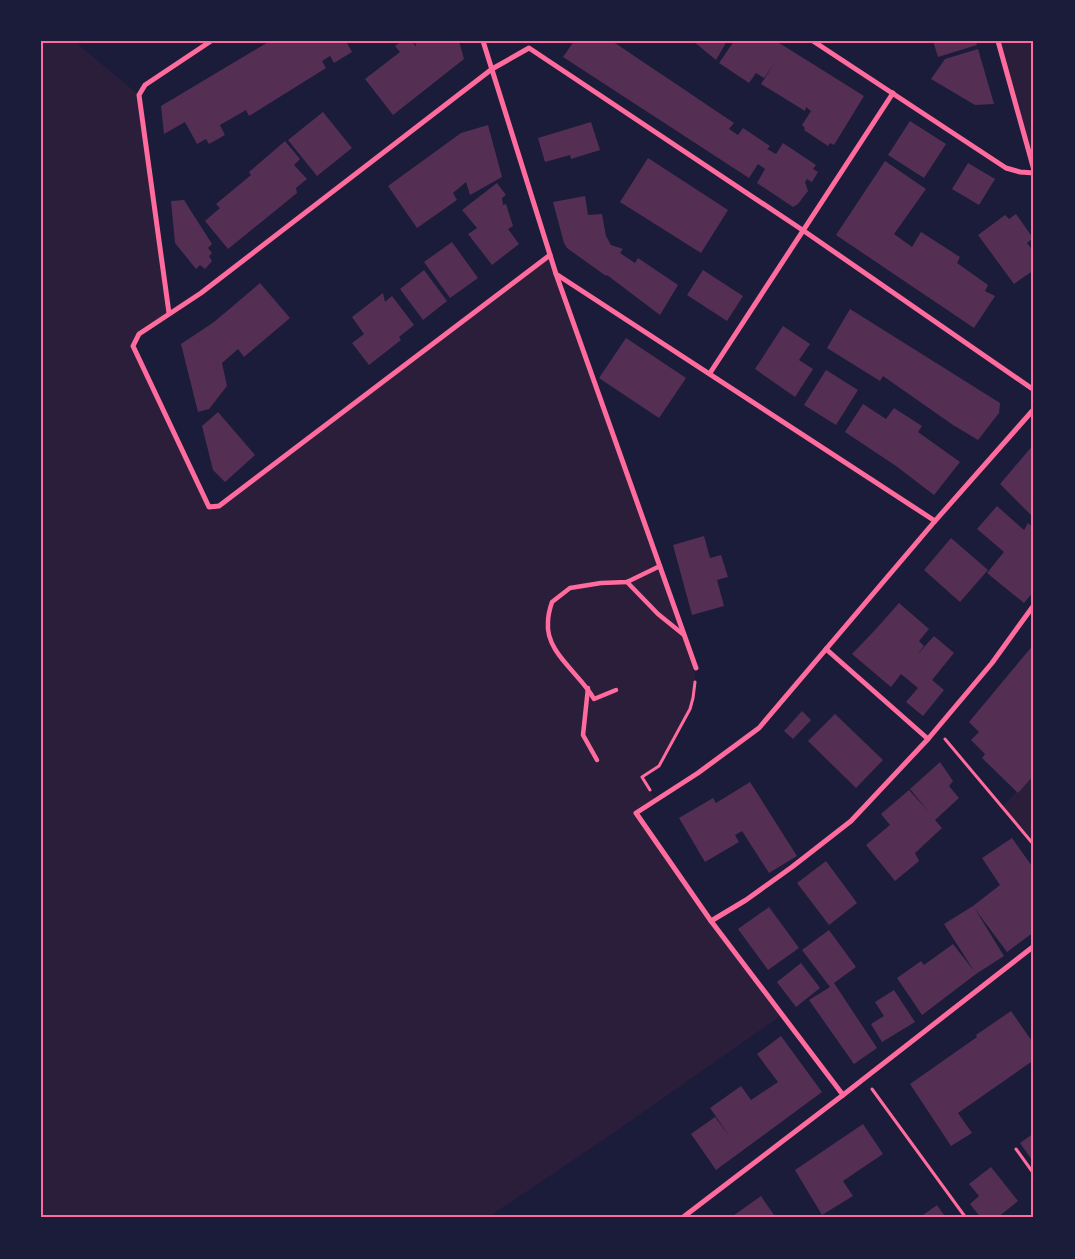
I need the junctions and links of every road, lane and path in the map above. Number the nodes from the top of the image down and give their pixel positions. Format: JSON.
{"nodes":[{"id":1,"x":211,"y":41,"type":"edge"},
{"id":2,"x":483,"y":41,"type":"edge"},
{"id":3,"x":813,"y":41,"type":"edge"},
{"id":4,"x":998,"y":41,"type":"edge"},
{"id":5,"x":492,"y":69,"type":"junction"},
{"id":6,"x":892,"y":93,"type":"junction"},
{"id":7,"x":1034,"y":171,"type":"edge"},
{"id":8,"x":804,"y":231,"type":"junction"},
{"id":9,"x":550,"y":255,"type":"junction"},
{"id":10,"x":556,"y":274,"type":"junction"},
{"id":11,"x":169,"y":313,"type":"junction"},
{"id":12,"x":710,"y":373,"type":"junction"},
{"id":13,"x":1034,"y":390,"type":"edge"},
{"id":14,"x":1034,"y":409,"type":"edge"},
{"id":15,"x":935,"y":521,"type":"junction"},
{"id":16,"x":660,"y":566,"type":"junction"},
{"id":17,"x":627,"y":582,"type":"junction"},
{"id":18,"x":1034,"y":606,"type":"edge"},
{"id":19,"x":684,"y":635,"type":"junction"},
{"id":20,"x":826,"y":649,"type":"junction"},
{"id":21,"x":696,"y":668,"type":"joint"},
{"id":22,"x":588,"y":686,"type":"junction"},
{"id":23,"x":616,"y":690,"type":"dead end"},
{"id":24,"x":936,"y":729,"type":"junction"},
{"id":25,"x":928,"y":739,"type":"junction"},
{"id":26,"x":597,"y":760,"type":"dead end"},
{"id":27,"x":656,"y":801,"type":"junction"},
{"id":28,"x":1034,"y":845,"type":"edge"},
{"id":29,"x":711,"y":921,"type":"junction"},
{"id":30,"x":1034,"y":946,"type":"edge"},
{"id":31,"x":864,"y":1078,"type":"junction"},
{"id":32,"x":843,"y":1095,"type":"junction"},
{"id":33,"x":1016,"y":1149,"type":"dead end"},
{"id":34,"x":1034,"y":1174,"type":"edge"},
{"id":35,"x":682,"y":1218,"type":"edge"},
{"id":36,"x":966,"y":1218,"type":"edge"}],
"edges":[{"from":1,"to":11,"type":"street"},
{"from":2,"to":5,"type":"street"},
{"from":3,"to":6,"type":"street"},
{"from":4,"to":7,"type":"street"},
{"from":5,"to":8,"type":"street"},
{"from":5,"to":9,"type":"street"},
{"from":5,"to":11,"type":"street"},
{"from":6,"to":7,"type":"street"},
{"from":6,"to":8,"type":"street"},
{"from":8,"to":12,"type":"street"},
{"from":8,"to":13,"type":"street"},
{"from":9,"to":10,"type":"street"},
{"from":9,"to":11,"type":"street"},
{"from":10,"to":12,"type":"street"},
{"from":10,"to":16,"type":"street"},
{"from":12,"to":15,"type":"street"},
{"from":14,"to":15,"type":"street"},
{"from":15,"to":20,"type":"street"},
{"from":16,"to":17,"type":"street"},
{"from":16,"to":19,"type":"street"},
{"from":17,"to":19,"type":"street"},
{"from":17,"to":22,"type":"street"},
{"from":18,"to":24,"type":"street"},
{"from":19,"to":21,"type":"street"},
{"from":20,"to":25,"type":"street"},
{"from":20,"to":27,"type":"street"},
{"from":21,"to":27,"type":"path"},
{"from":22,"to":23,"type":"street"},
{"from":22,"to":26,"type":"street"},
{"from":24,"to":25,"type":"street"},
{"from":24,"to":28,"type":"path"},
{"from":25,"to":29,"type":"street"},
{"from":27,"to":29,"type":"street"},
{"from":29,"to":32,"type":"street"},
{"from":30,"to":31,"type":"street"},
{"from":31,"to":32,"type":"street"},
{"from":31,"to":36,"type":"path"},
{"from":32,"to":35,"type":"street"},
{"from":33,"to":34,"type":"path"}]}
